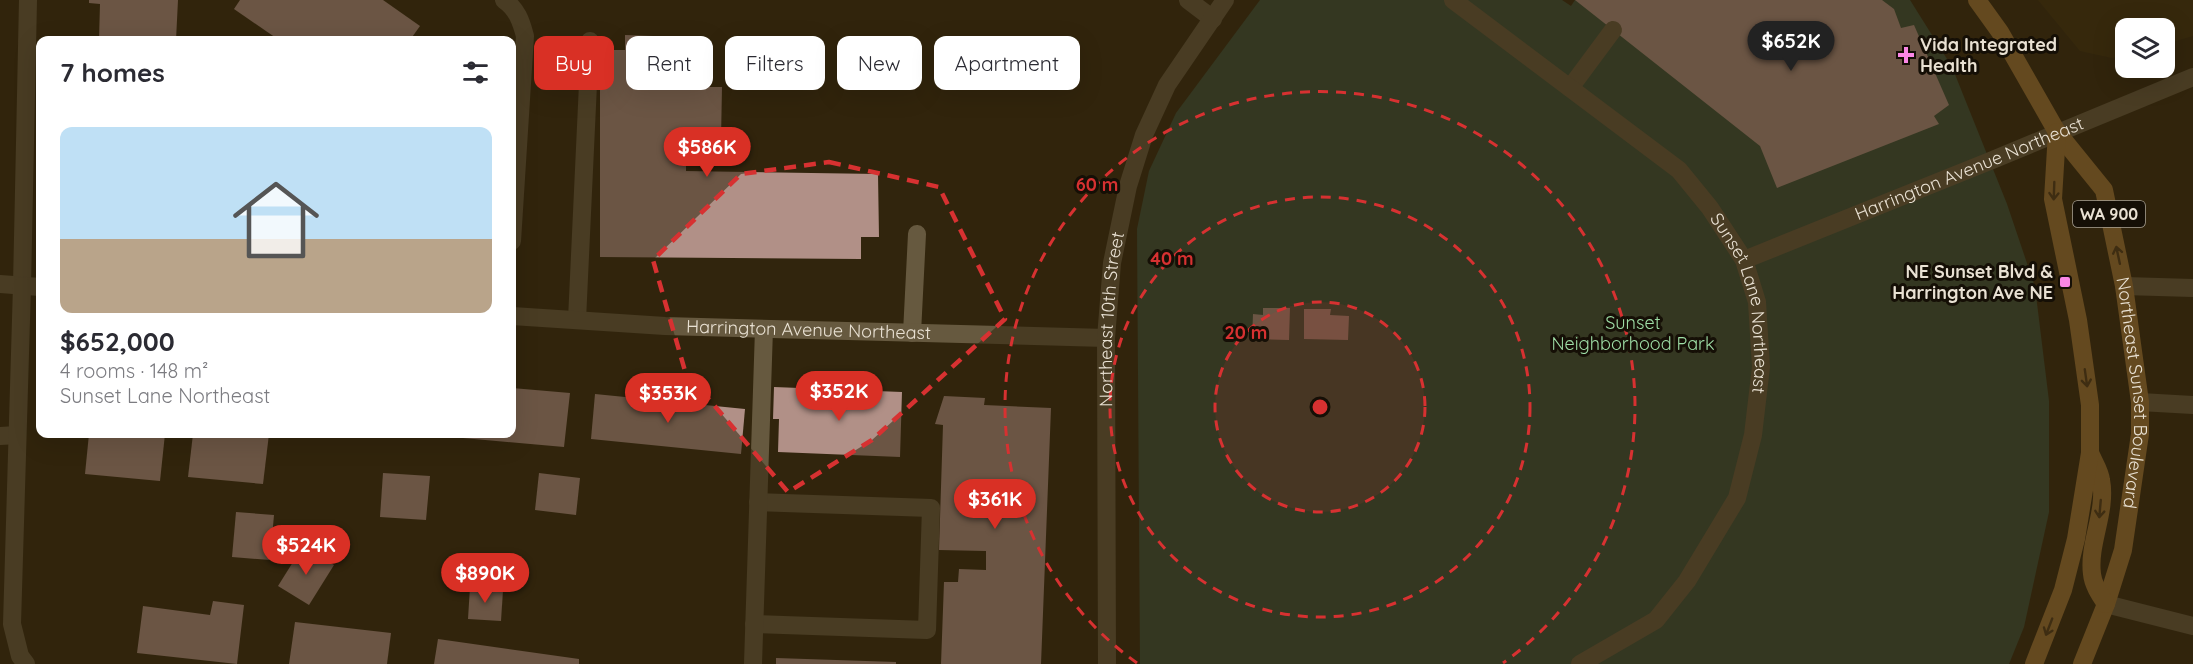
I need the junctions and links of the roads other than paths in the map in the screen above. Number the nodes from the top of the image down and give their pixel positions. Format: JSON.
{"nodes":[{"id":1,"x":28,"y":0,"type":"edge"},
{"id":2,"x":504,"y":0,"type":"edge"},
{"id":3,"x":1188,"y":0,"type":"edge"},
{"id":4,"x":1225,"y":0,"type":"edge"},
{"id":5,"x":1453,"y":0,"type":"edge"},
{"id":6,"x":1977,"y":0,"type":"edge"},
{"id":7,"x":1213,"y":19,"type":"junction"},
{"id":8,"x":1613,"y":30,"type":"dead end"},
{"id":9,"x":2193,"y":77,"type":"edge"},
{"id":10,"x":1570,"y":88,"type":"junction"},
{"id":11,"x":588,"y":90,"type":"edge"},
{"id":12,"x":2056,"y":132,"type":"junction"},
{"id":13,"x":516,"y":178,"type":"edge"},
{"id":14,"x":917,"y":234,"type":"dead end"},
{"id":15,"x":1744,"y":260,"type":"junction"},
{"id":16,"x":0,"y":284,"type":"edge"},
{"id":17,"x":22,"y":286,"type":"junction"},
{"id":18,"x":2124,"y":286,"type":"junction"},
{"id":19,"x":36,"y":287,"type":"edge"},
{"id":20,"x":2193,"y":288,"type":"edge"},
{"id":21,"x":516,"y":316,"type":"edge"},
{"id":22,"x":576,"y":320,"type":"junction"},
{"id":23,"x":764,"y":329,"type":"junction"},
{"id":24,"x":912,"y":333,"type":"junction"},
{"id":25,"x":1106,"y":338,"type":"junction"},
{"id":26,"x":2140,"y":402,"type":"junction"},
{"id":27,"x":2193,"y":405,"type":"edge"},
{"id":28,"x":9,"y":435,"type":"edge"},
{"id":29,"x":2090,"y":453,"type":"junction"},
{"id":30,"x":758,"y":502,"type":"junction"},
{"id":31,"x":2106,"y":604,"type":"junction"},
{"id":32,"x":754,"y":624,"type":"junction"},
{"id":33,"x":2193,"y":626,"type":"edge"},
{"id":34,"x":26,"y":664,"type":"edge"},
{"id":35,"x":753,"y":664,"type":"edge"},
{"id":36,"x":1107,"y":664,"type":"edge"},
{"id":37,"x":1580,"y":664,"type":"edge"},
{"id":38,"x":2034,"y":664,"type":"edge"},
{"id":39,"x":2082,"y":664,"type":"edge"}],
"edges":[{"from":1,"to":17,"type":"street"},
{"from":2,"to":13,"type":"street"},
{"from":3,"to":7,"type":"street"},
{"from":4,"to":7,"type":"street","name":"Northeast 10th Street"},
{"from":5,"to":10,"type":"street","name":"Sunset Lane Northeast"},
{"from":6,"to":12,"type":"main road","name":"Northeast Sunset Boulevard","number":"WA 900"},
{"from":7,"to":25,"type":"street","name":"Northeast 10th Street"},
{"from":8,"to":10,"type":"street"},
{"from":9,"to":12,"type":"street","name":"Harrington Avenue Northeast"},
{"from":10,"to":15,"type":"street","name":"Sunset Lane Northeast"},
{"from":11,"to":22,"type":"street"},
{"from":12,"to":15,"type":"street","name":"Harrington Avenue Northeast"},
{"from":18,"to":12,"type":"main road","name":"Northeast Sunset Boulevard","number":"WA 900","one_way":true},
{"from":12,"to":29,"type":"main road","name":"Northeast Sunset Boulevard","number":"WA 900","one_way":true},
{"from":14,"to":24,"type":"street"},
{"from":15,"to":37,"type":"street","name":"Sunset Lane Northeast"},
{"from":16,"to":17,"type":"street"},
{"from":17,"to":19,"type":"street"},
{"from":17,"to":28,"type":"street"},
{"from":18,"to":20,"type":"street"},
{"from":18,"to":26,"type":"main road","name":"Northeast Sunset Boulevard","number":"WA 900"},
{"from":21,"to":22,"type":"street","name":"Harrington Avenue Northeast"},
{"from":22,"to":23,"type":"street","name":"Harrington Avenue Northeast"},
{"from":23,"to":24,"type":"street","name":"Harrington Avenue Northeast"},
{"from":23,"to":30,"type":"street"},
{"from":24,"to":25,"type":"street","name":"Harrington Avenue Northeast"},
{"from":25,"to":36,"type":"street","name":"Northeast 10th Street"},
{"from":26,"to":27,"type":"street"},
{"from":26,"to":31,"type":"main road","name":"Northeast Sunset Boulevard","number":"WA 900"},
{"from":28,"to":34,"type":"street"},
{"from":29,"to":31,"type":"main road","one_way":true},
{"from":29,"to":38,"type":"main road","name":"Northeast Sunset Boulevard","number":"WA 900","one_way":true},
{"from":30,"to":32,"type":"street"},
{"from":30,"to":32,"type":"street"},
{"from":31,"to":33,"type":"street"},
{"from":31,"to":39,"type":"main road","name":"Northeast Sunset Boulevard","number":"WA 900"},
{"from":32,"to":35,"type":"street"}]}
